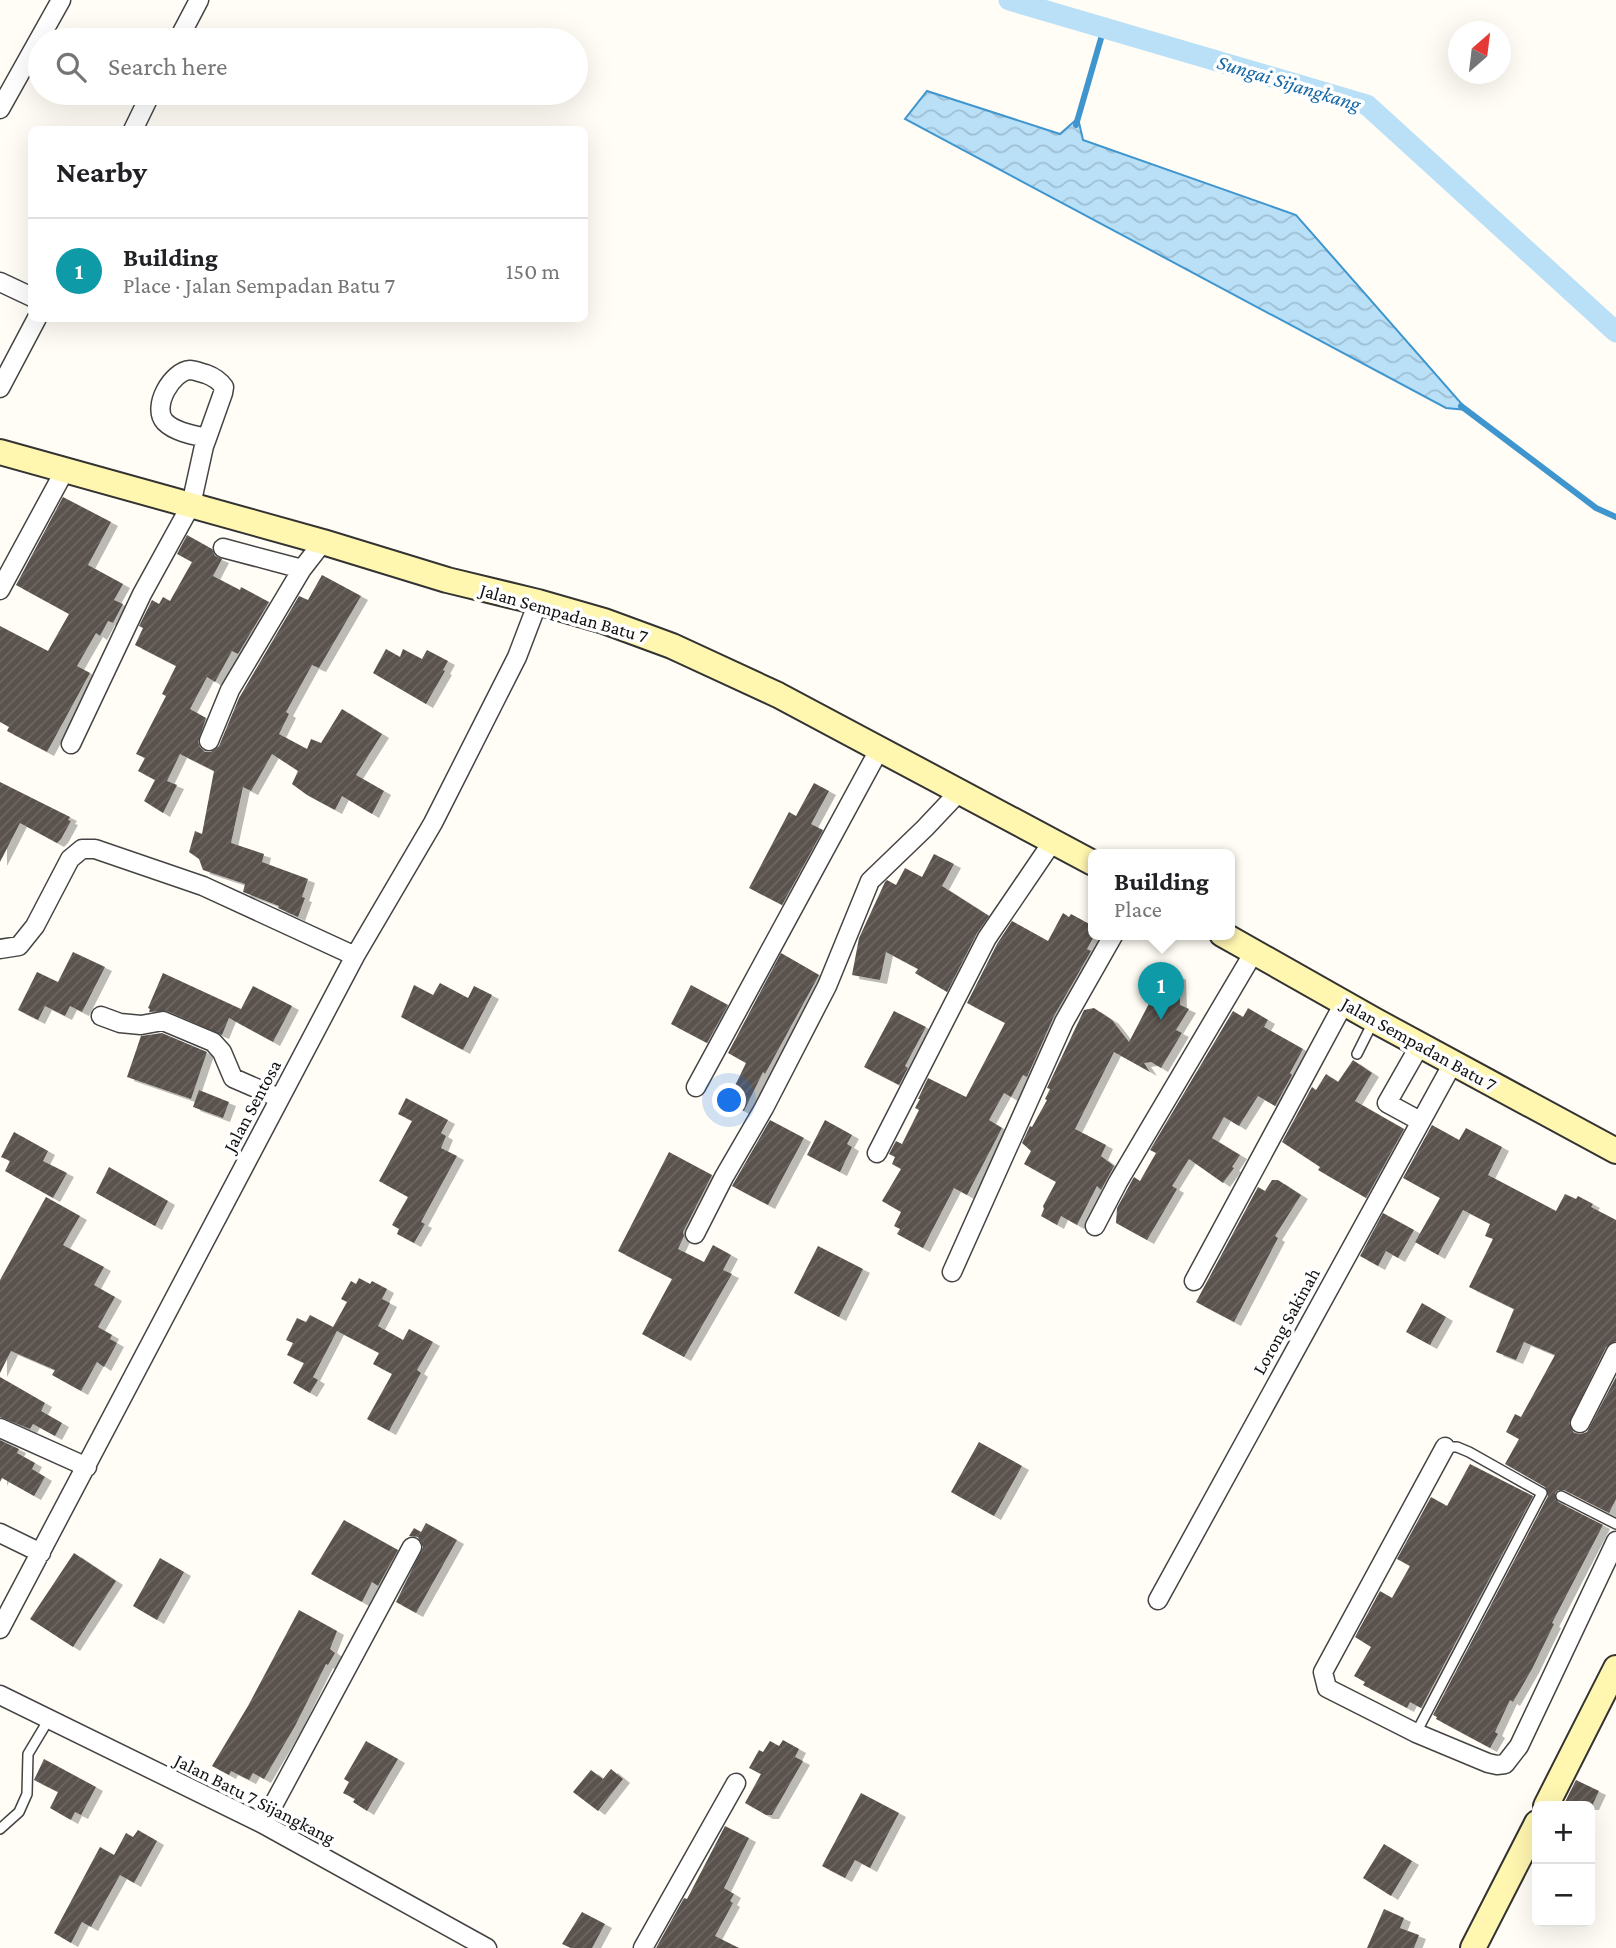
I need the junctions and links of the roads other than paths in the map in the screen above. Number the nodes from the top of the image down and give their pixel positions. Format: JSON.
{"nodes":[{"id":1,"x":61,"y":0,"type":"edge"},
{"id":2,"x":199,"y":0,"type":"edge"},
{"id":3,"x":45,"y":28,"type":"edge"},
{"id":4,"x":184,"y":28,"type":"edge"},
{"id":5,"x":28,"y":59,"type":"edge"},
{"id":6,"x":146,"y":105,"type":"edge"},
{"id":7,"x":0,"y":109,"type":"edge"},
{"id":8,"x":135,"y":126,"type":"edge"},
{"id":9,"x":0,"y":282,"type":"edge"},
{"id":10,"x":28,"y":295,"type":"edge"},
{"id":11,"x":35,"y":322,"type":"edge"},
{"id":12,"x":0,"y":388,"type":"edge"},
{"id":13,"x":207,"y":438,"type":"dead end"},
{"id":14,"x":0,"y":452,"type":"edge"},
{"id":15,"x":65,"y":470,"type":"junction"},
{"id":16,"x":191,"y":505,"type":"junction"},
{"id":17,"x":323,"y":542,"type":"junction"},
{"id":18,"x":223,"y":548,"type":"dead end"},
{"id":19,"x":302,"y":569,"type":"junction"},
{"id":20,"x":0,"y":590,"type":"edge"},
{"id":21,"x":538,"y":602,"type":"junction"},
{"id":22,"x":209,"y":741,"type":"dead end"},
{"id":23,"x":71,"y":744,"type":"dead end"},
{"id":24,"x":880,"y":748,"type":"junction"},
{"id":25,"x":959,"y":792,"type":"junction"},
{"id":26,"x":1053,"y":841,"type":"junction"},
{"id":27,"x":1088,"y":860,"type":"edge"},
{"id":28,"x":1111,"y":940,"type":"edge"},
{"id":29,"x":1233,"y":940,"type":"edge"},
{"id":30,"x":0,"y":949,"type":"edge"},
{"id":31,"x":1254,"y":952,"type":"junction"},
{"id":32,"x":355,"y":956,"type":"junction"},
{"id":33,"x":1344,"y":1003,"type":"junction"},
{"id":34,"x":101,"y":1016,"type":"dead end"},
{"id":35,"x":1374,"y":1020,"type":"junction"},
{"id":36,"x":1420,"y":1045,"type":"junction"},
{"id":37,"x":1357,"y":1054,"type":"dead end"},
{"id":38,"x":1453,"y":1063,"type":"junction"},
{"id":39,"x":696,"y":1087,"type":"dead end"},
{"id":40,"x":279,"y":1098,"type":"junction"},
{"id":41,"x":1420,"y":1121,"type":"junction"},
{"id":42,"x":1616,"y":1151,"type":"edge"},
{"id":43,"x":877,"y":1153,"type":"dead end"},
{"id":44,"x":1096,"y":1226,"type":"dead end"},
{"id":45,"x":695,"y":1234,"type":"dead end"},
{"id":46,"x":952,"y":1272,"type":"dead end"},
{"id":47,"x":1194,"y":1281,"type":"dead end"},
{"id":48,"x":1616,"y":1352,"type":"edge"},
{"id":49,"x":1580,"y":1423,"type":"dead end"},
{"id":50,"x":0,"y":1428,"type":"edge"},
{"id":51,"x":1445,"y":1447,"type":"joint"},
{"id":52,"x":86,"y":1467,"type":"junction"},
{"id":53,"x":1561,"y":1496,"type":"dead end"},
{"id":54,"x":1616,"y":1524,"type":"edge"},
{"id":55,"x":0,"y":1533,"type":"edge"},
{"id":56,"x":1616,"y":1541,"type":"edge"},
{"id":57,"x":412,"y":1547,"type":"dead end"},
{"id":58,"x":41,"y":1553,"type":"junction"},
{"id":59,"x":1158,"y":1600,"type":"dead end"},
{"id":60,"x":0,"y":1627,"type":"edge"},
{"id":61,"x":1616,"y":1668,"type":"edge"},
{"id":62,"x":0,"y":1695,"type":"edge"},
{"id":63,"x":49,"y":1719,"type":"junction"},
{"id":64,"x":1416,"y":1733,"type":"junction"},
{"id":65,"x":736,"y":1783,"type":"dead end"},
{"id":66,"x":1549,"y":1801,"type":"edge"},
{"id":67,"x":263,"y":1824,"type":"junction"},
{"id":68,"x":0,"y":1829,"type":"edge"},
{"id":69,"x":1532,"y":1833,"type":"edge"},
{"id":70,"x":478,"y":1946,"type":"edge"},
{"id":71,"x":643,"y":1948,"type":"edge"},
{"id":72,"x":1473,"y":1948,"type":"edge"}],
"edges":[{"from":1,"to":3,"type":"street"},
{"from":2,"to":4,"type":"street"},
{"from":5,"to":7,"type":"street"},
{"from":6,"to":8,"type":"street"},
{"from":9,"to":10,"type":"street"},
{"from":11,"to":12,"type":"street"},
{"from":13,"to":16,"type":"street"},
{"from":14,"to":15,"type":"street","name":"Jalan Sempadan Batu 7"},
{"from":15,"to":16,"type":"street","name":"Jalan Sempadan Batu 7"},
{"from":15,"to":20,"type":"street"},
{"from":16,"to":17,"type":"street","name":"Jalan Sempadan Batu 7"},
{"from":16,"to":23,"type":"street"},
{"from":17,"to":19,"type":"street"},
{"from":17,"to":21,"type":"street","name":"Jalan Sempadan Batu 7"},
{"from":18,"to":19,"type":"street"},
{"from":19,"to":22,"type":"street"},
{"from":21,"to":24,"type":"street","name":"Jalan Sempadan Batu 7"},
{"from":21,"to":32,"type":"street","name":"Jalan Sentosa"},
{"from":24,"to":25,"type":"street","name":"Jalan Sempadan Batu 7"},
{"from":24,"to":39,"type":"street"},
{"from":25,"to":26,"type":"street","name":"Jalan Sempadan Batu 7"},
{"from":25,"to":45,"type":"street"},
{"from":26,"to":27,"type":"street","name":"Jalan Sempadan Batu 7"},
{"from":26,"to":43,"type":"street"},
{"from":28,"to":46,"type":"street"},
{"from":29,"to":31,"type":"street","name":"Jalan Sempadan Batu 7"},
{"from":30,"to":32,"type":"street"},
{"from":31,"to":33,"type":"street","name":"Jalan Sempadan Batu 7"},
{"from":31,"to":44,"type":"street"},
{"from":32,"to":40,"type":"street","name":"Jalan Sentosa"},
{"from":33,"to":35,"type":"street","name":"Jalan Sempadan Batu 7"},
{"from":33,"to":47,"type":"street"},
{"from":34,"to":40,"type":"street"},
{"from":35,"to":36,"type":"street","name":"Jalan Sempadan Batu 7"},
{"from":35,"to":37,"type":"lane"},
{"from":36,"to":38,"type":"street","name":"Jalan Sempadan Batu 7"},
{"from":36,"to":41,"type":"street"},
{"from":38,"to":41,"type":"street","name":"Lorong Sakinah"},
{"from":38,"to":42,"type":"street","name":"Jalan Sempadan Batu 7"},
{"from":40,"to":52,"type":"street","name":"Jalan Sentosa"},
{"from":41,"to":59,"type":"street","name":"Lorong Sakinah"},
{"from":48,"to":49,"type":"street"},
{"from":50,"to":52,"type":"street"},
{"from":51,"to":64,"type":"street"},
{"from":51,"to":64,"type":"lane"},
{"from":52,"to":58,"type":"street","name":"Jalan Sentosa"},
{"from":53,"to":54,"type":"lane"},
{"from":55,"to":58,"type":"street"},
{"from":56,"to":64,"type":"street"},
{"from":57,"to":67,"type":"street"},
{"from":58,"to":60,"type":"street","name":"Jalan Sentosa"},
{"from":61,"to":66,"type":"street"},
{"from":62,"to":63,"type":"street","name":"Jalan Batu 7 Sijangkang"},
{"from":63,"to":67,"type":"street","name":"Jalan Batu 7 Sijangkang"},
{"from":63,"to":68,"type":"lane"},
{"from":65,"to":71,"type":"street"},
{"from":67,"to":70,"type":"street","name":"Jalan Batu 7 Sijangkang"},
{"from":69,"to":72,"type":"street"}]}
